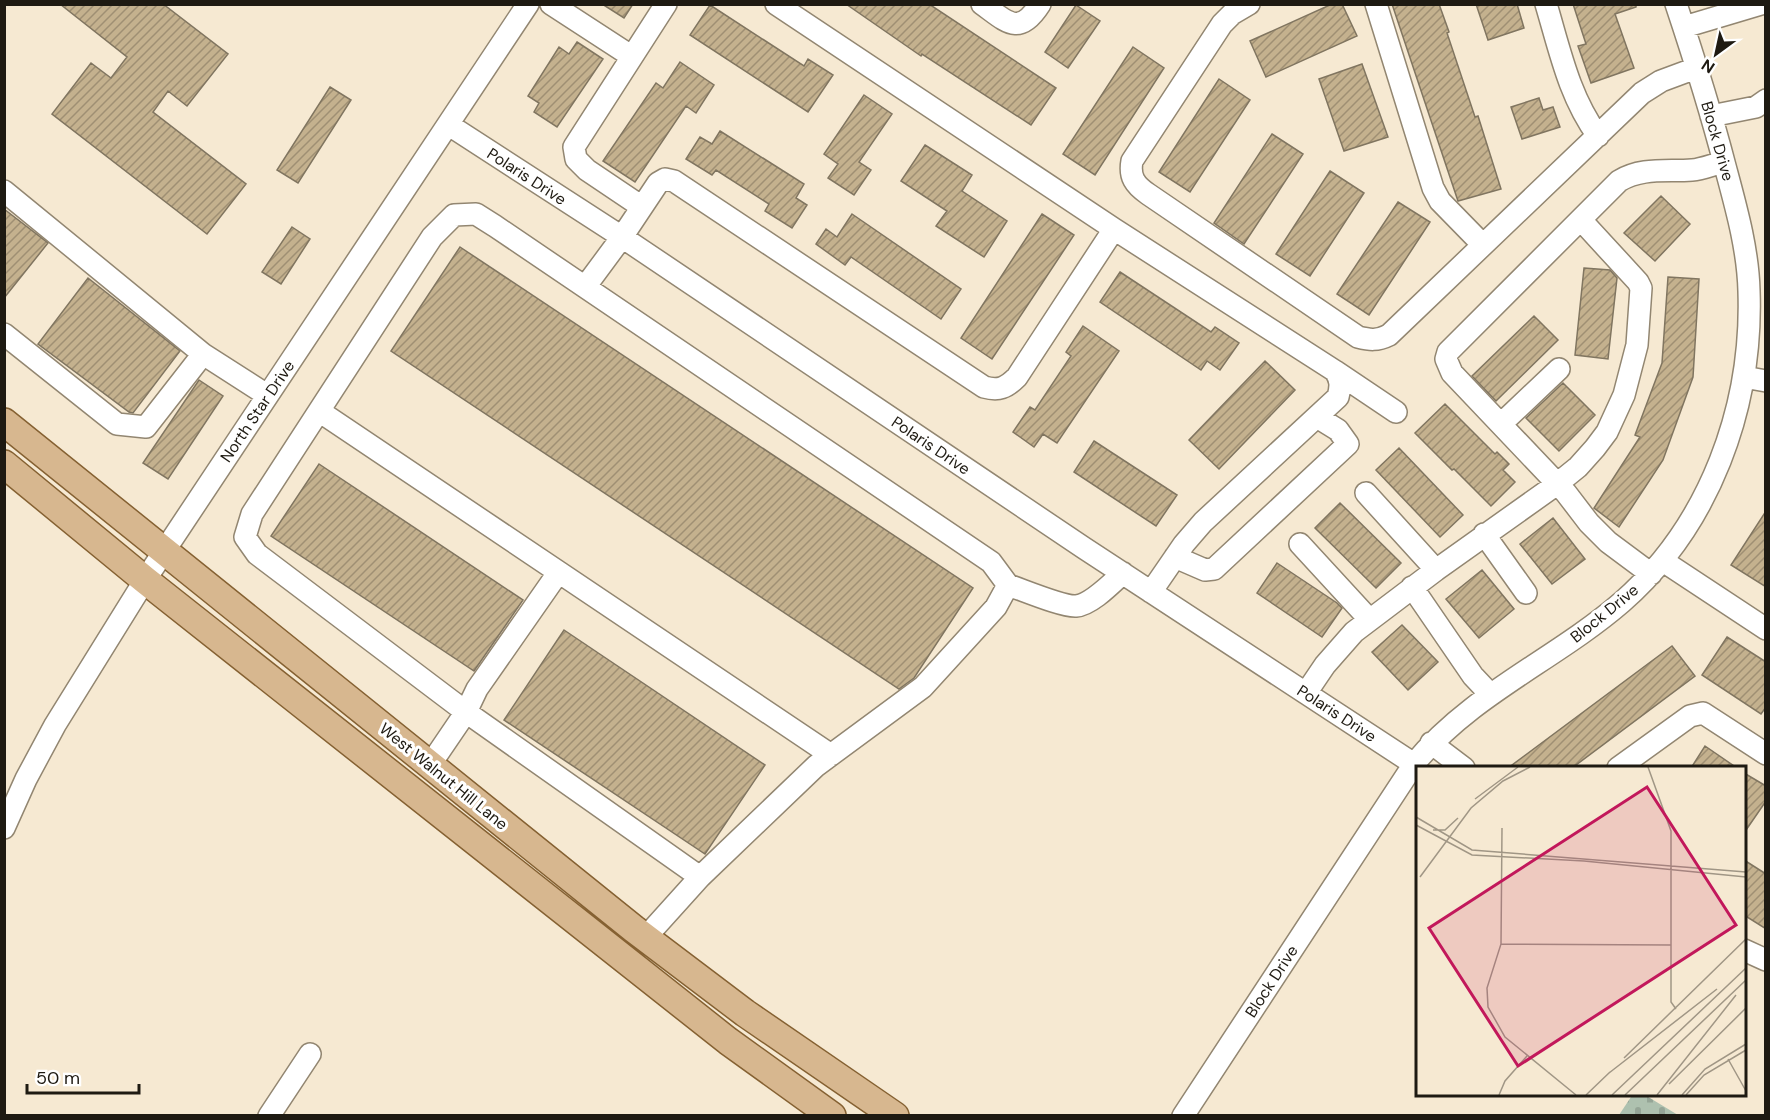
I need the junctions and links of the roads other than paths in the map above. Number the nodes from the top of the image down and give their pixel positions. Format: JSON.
{"nodes":[{"id":1,"x":528,"y":4,"type":"edge"},
{"id":2,"x":551,"y":4,"type":"edge"},
{"id":3,"x":666,"y":4,"type":"edge"},
{"id":4,"x":776,"y":4,"type":"edge"},
{"id":5,"x":981,"y":4,"type":"edge"},
{"id":6,"x":1040,"y":4,"type":"edge"},
{"id":7,"x":1249,"y":4,"type":"edge"},
{"id":8,"x":1376,"y":4,"type":"edge"},
{"id":9,"x":1546,"y":4,"type":"edge"},
{"id":10,"x":1677,"y":4,"type":"edge"},
{"id":11,"x":1761,"y":4,"type":"edge"},
{"id":12,"x":1684,"y":27,"type":"junction"},
{"id":13,"x":632,"y":56,"type":"junction"},
{"id":14,"x":1696,"y":68,"type":"junction"},
{"id":15,"x":1765,"y":102,"type":"edge"},
{"id":16,"x":1711,"y":116,"type":"junction"},
{"id":17,"x":449,"y":125,"type":"junction"},
{"id":18,"x":1598,"y":136,"type":"junction"},
{"id":19,"x":1724,"y":162,"type":"junction"},
{"id":20,"x":4,"y":190,"type":"edge"},
{"id":21,"x":642,"y":207,"type":"junction"},
{"id":22,"x":1581,"y":220,"type":"junction"},
{"id":23,"x":1114,"y":229,"type":"junction"},
{"id":24,"x":622,"y":237,"type":"junction"},
{"id":25,"x":1483,"y":245,"type":"junction"},
{"id":26,"x":585,"y":286,"type":"junction"},
{"id":27,"x":4,"y":334,"type":"edge"},
{"id":28,"x":203,"y":354,"type":"junction"},
{"id":29,"x":1559,"y":369,"type":"dead end"},
{"id":30,"x":1335,"y":371,"type":"junction"},
{"id":31,"x":1744,"y":377,"type":"junction"},
{"id":32,"x":1766,"y":381,"type":"edge"},
{"id":33,"x":267,"y":395,"type":"junction"},
{"id":34,"x":319,"y":411,"type":"junction"},
{"id":35,"x":1396,"y":412,"type":"dead end"},
{"id":36,"x":1317,"y":417,"type":"junction"},
{"id":37,"x":4,"y":422,"type":"edge"},
{"id":38,"x":1501,"y":424,"type":"junction"},
{"id":39,"x":4,"y":464,"type":"edge"},
{"id":40,"x":1557,"y":484,"type":"junction"},
{"id":41,"x":1366,"y":493,"type":"dead end"},
{"id":42,"x":1484,"y":534,"type":"junction"},
{"id":43,"x":1300,"y":544,"type":"dead end"},
{"id":44,"x":164,"y":550,"type":"junction"},
{"id":45,"x":1175,"y":557,"type":"junction"},
{"id":46,"x":1657,"y":568,"type":"junction"},
{"id":47,"x":1436,"y":570,"type":"junction"},
{"id":48,"x":558,"y":573,"type":"junction"},
{"id":49,"x":1123,"y":573,"type":"junction"},
{"id":50,"x":145,"y":580,"type":"junction"},
{"id":51,"x":1008,"y":585,"type":"junction"},
{"id":52,"x":1412,"y":587,"type":"junction"},
{"id":53,"x":1151,"y":592,"type":"junction"},
{"id":54,"x":1526,"y":593,"type":"dead end"},
{"id":55,"x":1369,"y":619,"type":"junction"},
{"id":56,"x":1766,"y":629,"type":"edge"},
{"id":57,"x":1306,"y":693,"type":"junction"},
{"id":58,"x":1490,"y":694,"type":"junction"},
{"id":59,"x":466,"y":712,"type":"junction"},
{"id":60,"x":1431,"y":743,"type":"junction"},
{"id":61,"x":1766,"y":754,"type":"edge"},
{"id":62,"x":831,"y":755,"type":"junction"},
{"id":63,"x":1414,"y":764,"type":"junction"},
{"id":64,"x":430,"y":765,"type":"junction"},
{"id":65,"x":1461,"y":766,"type":"edge"},
{"id":66,"x":1621,"y":766,"type":"edge"},
{"id":67,"x":410,"y":790,"type":"junction"},
{"id":68,"x":4,"y":828,"type":"edge"},
{"id":69,"x":700,"y":877,"type":"junction"},
{"id":70,"x":645,"y":938,"type":"junction"},
{"id":71,"x":1746,"y":951,"type":"edge"},
{"id":72,"x":1766,"y":960,"type":"edge"},
{"id":73,"x":626,"y":962,"type":"junction"},
{"id":74,"x":310,"y":1054,"type":"dead end"},
{"id":75,"x":269,"y":1116,"type":"edge"},
{"id":76,"x":832,"y":1116,"type":"edge"},
{"id":77,"x":895,"y":1116,"type":"edge"},
{"id":78,"x":1183,"y":1116,"type":"edge"}],
"edges":[{"from":1,"to":17,"type":"street","name":"North Star Drive"},
{"from":2,"to":13,"type":"street"},
{"from":3,"to":13,"type":"street"},
{"from":4,"to":23,"type":"street"},
{"from":5,"to":6,"type":"street"},
{"from":7,"to":25,"type":"street"},
{"from":8,"to":25,"type":"street"},
{"from":9,"to":18,"type":"street"},
{"from":10,"to":12,"type":"street","name":"Block Drive"},
{"from":11,"to":12,"type":"street"},
{"from":12,"to":14,"type":"street","name":"Block Drive"},
{"from":13,"to":21,"type":"street"},
{"from":14,"to":16,"type":"street","name":"Block Drive"},
{"from":14,"to":18,"type":"street"},
{"from":15,"to":16,"type":"street"},
{"from":16,"to":19,"type":"street","name":"Block Drive"},
{"from":17,"to":24,"type":"street","name":"Polaris Drive"},
{"from":17,"to":33,"type":"street","name":"North Star Drive"},
{"from":18,"to":25,"type":"street"},
{"from":19,"to":22,"type":"street"},
{"from":19,"to":31,"type":"street","name":"Block Drive"},
{"from":20,"to":28,"type":"street"},
{"from":21,"to":23,"type":"street"},
{"from":21,"to":24,"type":"street"},
{"from":22,"to":38,"type":"street"},
{"from":22,"to":40,"type":"street"},
{"from":23,"to":30,"type":"street"},
{"from":24,"to":26,"type":"street"},
{"from":24,"to":49,"type":"street","name":"Polaris Drive"},
{"from":26,"to":34,"type":"street"},
{"from":26,"to":51,"type":"street"},
{"from":27,"to":28,"type":"street"},
{"from":28,"to":33,"type":"street"},
{"from":29,"to":38,"type":"street"},
{"from":30,"to":35,"type":"street"},
{"from":30,"to":36,"type":"street"},
{"from":31,"to":32,"type":"street"},
{"from":31,"to":46,"type":"street","name":"Block Drive"},
{"from":33,"to":44,"type":"street","name":"North Star Drive"},
{"from":34,"to":48,"type":"street"},
{"from":34,"to":59,"type":"street"},
{"from":36,"to":45,"type":"street"},
{"from":36,"to":45,"type":"street"},
{"from":37,"to":44,"type":"main road","name":"West Walnut Hill Lane"},
{"from":38,"to":40,"type":"street"},
{"from":39,"to":50,"type":"main road","name":"West Walnut Hill Lane"},
{"from":40,"to":42,"type":"street"},
{"from":40,"to":46,"type":"street"},
{"from":41,"to":47,"type":"street"},
{"from":42,"to":47,"type":"street"},
{"from":42,"to":54,"type":"street"},
{"from":43,"to":55,"type":"street"},
{"from":44,"to":50,"type":"street","name":"North Star Drive"},
{"from":44,"to":64,"type":"main road","name":"West Walnut Hill Lane"},
{"from":45,"to":53,"type":"street"},
{"from":46,"to":56,"type":"street"},
{"from":46,"to":58,"type":"street","name":"Block Drive"},
{"from":47,"to":52,"type":"street"},
{"from":48,"to":59,"type":"street"},
{"from":48,"to":62,"type":"street"},
{"from":49,"to":51,"type":"street"},
{"from":49,"to":53,"type":"street","name":"Polaris Drive"},
{"from":50,"to":67,"type":"main road","name":"West Walnut Hill Lane"},
{"from":50,"to":68,"type":"street","name":"North Star Drive"},
{"from":51,"to":62,"type":"street"},
{"from":52,"to":55,"type":"street"},
{"from":52,"to":58,"type":"street"},
{"from":53,"to":57,"type":"street","name":"Polaris Drive"},
{"from":55,"to":57,"type":"street"},
{"from":57,"to":63,"type":"street","name":"Polaris Drive"},
{"from":58,"to":60,"type":"street","name":"Block Drive"},
{"from":59,"to":64,"type":"street"},
{"from":59,"to":69,"type":"street"},
{"from":60,"to":63,"type":"street","name":"Block Drive"},
{"from":60,"to":65,"type":"street"},
{"from":61,"to":66,"type":"street"},
{"from":62,"to":69,"type":"street"},
{"from":63,"to":78,"type":"street","name":"Block Drive"},
{"from":64,"to":67,"type":"main road"},
{"from":64,"to":70,"type":"main road","name":"West Walnut Hill Lane"},
{"from":67,"to":73,"type":"main road","name":"West Walnut Hill Lane"},
{"from":69,"to":70,"type":"street"},
{"from":70,"to":73,"type":"main road"},
{"from":70,"to":77,"type":"main road","name":"West Walnut Hill Lane"},
{"from":71,"to":72,"type":"street"},
{"from":73,"to":76,"type":"main road","name":"West Walnut Hill Lane"},
{"from":74,"to":75,"type":"street"}]}
